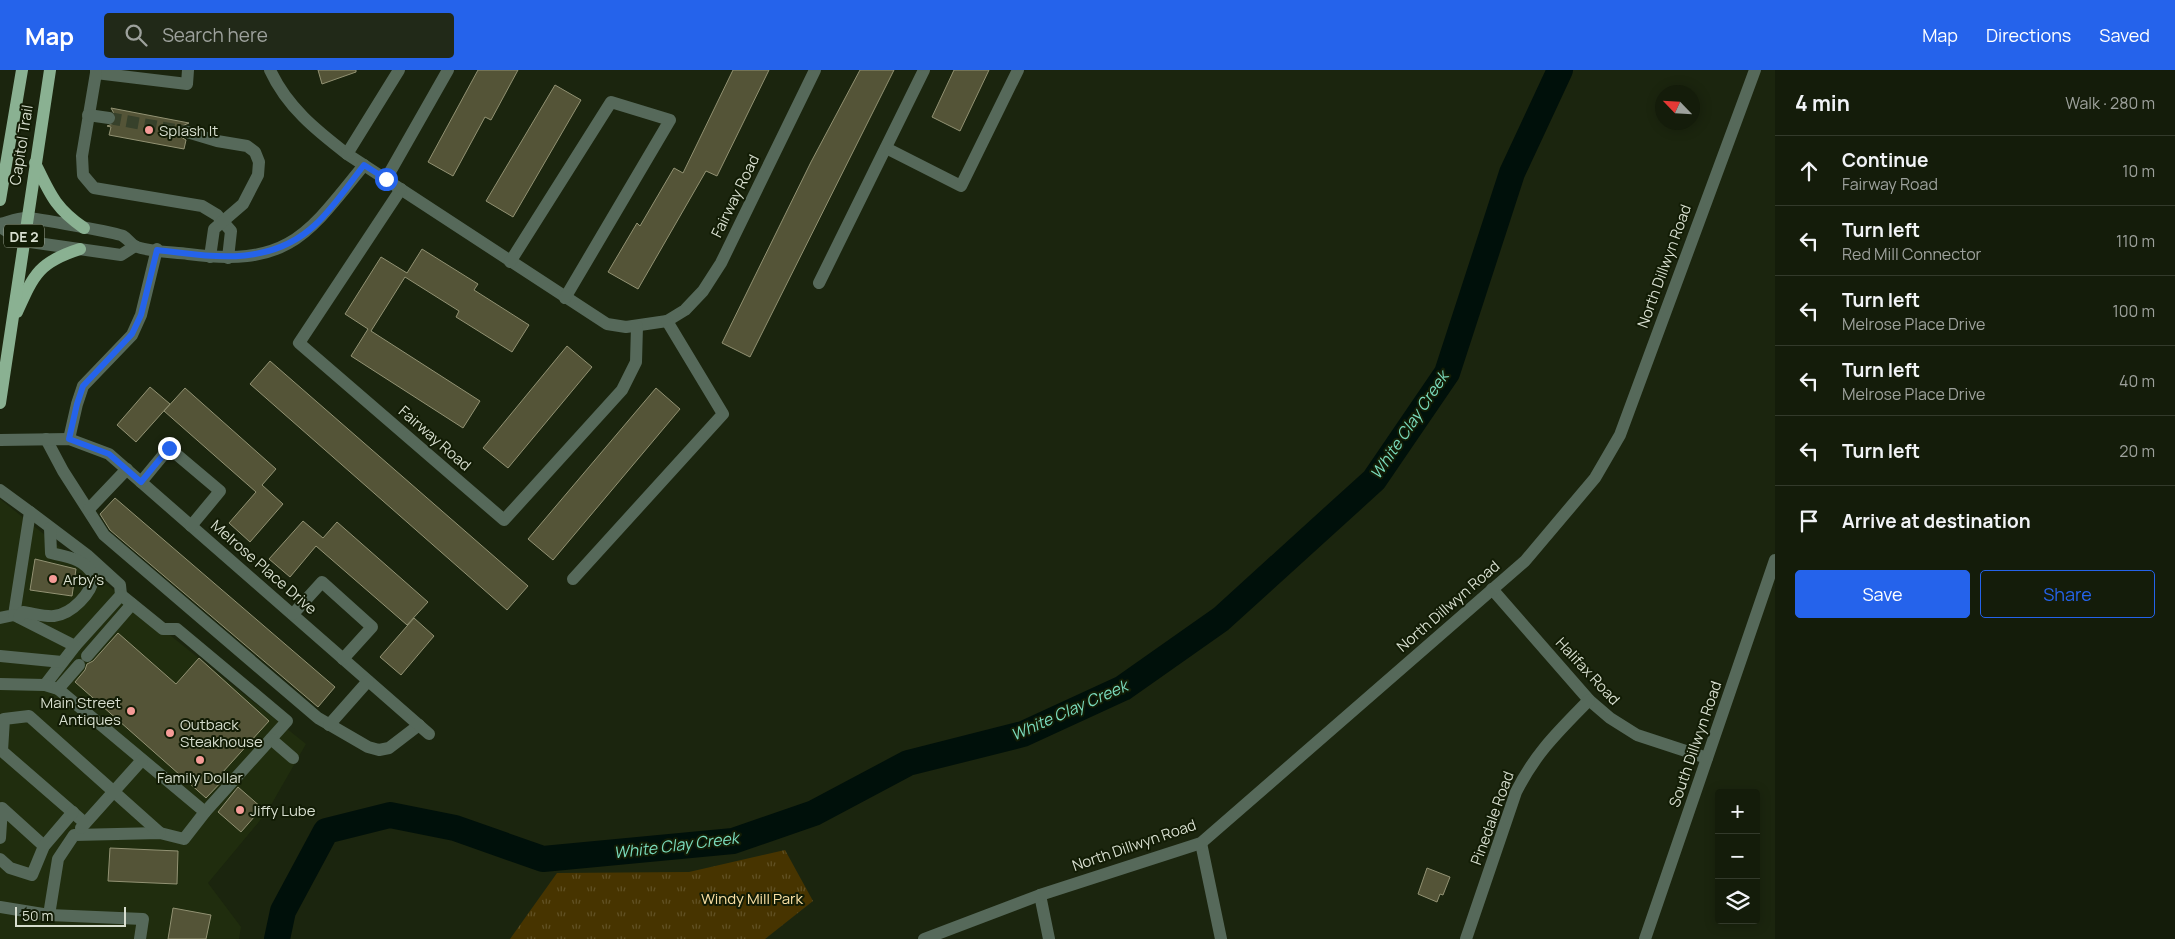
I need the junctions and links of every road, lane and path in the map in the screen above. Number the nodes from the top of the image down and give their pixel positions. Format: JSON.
{"nodes":[{"id":1,"x":22,"y":70,"type":"edge"},
{"id":2,"x":50,"y":70,"type":"edge"},
{"id":3,"x":188,"y":70,"type":"edge"},
{"id":4,"x":270,"y":70,"type":"edge"},
{"id":5,"x":399,"y":70,"type":"edge"},
{"id":6,"x":448,"y":70,"type":"edge"},
{"id":7,"x":815,"y":70,"type":"edge"},
{"id":8,"x":924,"y":70,"type":"edge"},
{"id":9,"x":1018,"y":70,"type":"edge"},
{"id":10,"x":1754,"y":70,"type":"edge"},
{"id":11,"x":96,"y":71,"type":"edge"},
{"id":12,"x":88,"y":115,"type":"junction"},
{"id":13,"x":109,"y":118,"type":"tunnel mouth"},
{"id":14,"x":187,"y":132,"type":"tunnel mouth"},
{"id":15,"x":886,"y":148,"type":"junction"},
{"id":16,"x":347,"y":154,"type":"junction"},
{"id":17,"x":36,"y":163,"type":"junction"},
{"id":18,"x":364,"y":165,"type":"junction"},
{"id":19,"x":386,"y":179,"type":"junction"},
{"id":20,"x":401,"y":189,"type":"junction"},
{"id":21,"x":0,"y":200,"type":"edge"},
{"id":22,"x":26,"y":218,"type":"junction"},
{"id":23,"x":223,"y":221,"type":"junction"},
{"id":24,"x":0,"y":226,"type":"edge"},
{"id":25,"x":84,"y":228,"type":"junction"},
{"id":26,"x":23,"y":241,"type":"junction"},
{"id":27,"x":135,"y":246,"type":"junction"},
{"id":28,"x":80,"y":249,"type":"junction"},
{"id":29,"x":157,"y":250,"type":"junction"},
{"id":30,"x":210,"y":257,"type":"junction"},
{"id":31,"x":228,"y":258,"type":"junction"},
{"id":32,"x":510,"y":262,"type":"junction"},
{"id":33,"x":819,"y":283,"type":"dead end"},
{"id":34,"x":565,"y":298,"type":"junction"},
{"id":35,"x":667,"y":321,"type":"junction"},
{"id":36,"x":11,"y":325,"type":"junction"},
{"id":37,"x":636,"y":326,"type":"junction"},
{"id":38,"x":0,"y":403,"type":"edge"},
{"id":39,"x":46,"y":439,"type":"junction"},
{"id":40,"x":69,"y":439,"type":"junction"},
{"id":41,"x":0,"y":440,"type":"edge"},
{"id":42,"x":127,"y":469,"type":"junction"},
{"id":43,"x":141,"y":482,"type":"junction"},
{"id":44,"x":0,"y":490,"type":"edge"},
{"id":45,"x":89,"y":510,"type":"junction"},
{"id":46,"x":30,"y":512,"type":"junction"},
{"id":47,"x":191,"y":526,"type":"junction"},
{"id":48,"x":50,"y":528,"type":"junction"},
{"id":49,"x":1775,"y":560,"type":"edge"},
{"id":50,"x":573,"y":579,"type":"dead end"},
{"id":51,"x":1492,"y":589,"type":"junction"},
{"id":52,"x":121,"y":594,"type":"junction"},
{"id":53,"x":132,"y":604,"type":"junction"},
{"id":54,"x":293,"y":614,"type":"junction"},
{"id":55,"x":17,"y":616,"type":"junction"},
{"id":56,"x":0,"y":618,"type":"edge"},
{"id":57,"x":75,"y":646,"type":"junction"},
{"id":58,"x":0,"y":656,"type":"edge"},
{"id":59,"x":343,"y":658,"type":"junction"},
{"id":60,"x":62,"y":662,"type":"junction"},
{"id":61,"x":368,"y":680,"type":"junction"},
{"id":62,"x":0,"y":684,"type":"edge"},
{"id":63,"x":45,"y":685,"type":"junction"},
{"id":64,"x":58,"y":689,"type":"junction"},
{"id":65,"x":1589,"y":700,"type":"junction"},
{"id":66,"x":329,"y":725,"type":"junction"},
{"id":67,"x":271,"y":739,"type":"junction"},
{"id":68,"x":293,"y":758,"type":"dead end"},
{"id":69,"x":1707,"y":758,"type":"junction"},
{"id":70,"x":142,"y":760,"type":"junction"},
{"id":71,"x":113,"y":791,"type":"junction"},
{"id":72,"x":73,"y":812,"type":"junction"},
{"id":73,"x":205,"y":812,"type":"junction"},
{"id":74,"x":85,"y":823,"type":"junction"},
{"id":75,"x":160,"y":833,"type":"junction"},
{"id":76,"x":74,"y":835,"type":"junction"},
{"id":77,"x":0,"y":838,"type":"edge"},
{"id":78,"x":1201,"y":842,"type":"junction"},
{"id":79,"x":44,"y":846,"type":"junction"},
{"id":80,"x":0,"y":859,"type":"edge"},
{"id":81,"x":1040,"y":895,"type":"junction"},
{"id":82,"x":0,"y":907,"type":"edge"},
{"id":83,"x":49,"y":915,"type":"junction"},
{"id":84,"x":140,"y":939,"type":"edge"},
{"id":85,"x":924,"y":939,"type":"edge"},
{"id":86,"x":1049,"y":939,"type":"edge"},
{"id":87,"x":1221,"y":939,"type":"edge"},
{"id":88,"x":1466,"y":939,"type":"edge"},
{"id":89,"x":1645,"y":939,"type":"edge"}],
"edges":[{"from":1,"to":21,"type":"main road","name":"Capitol Trail"},
{"from":2,"to":17,"type":"main road","name":"Capitol Trail","number":"DE 2"},
{"from":3,"to":11,"type":"street"},
{"from":4,"to":16,"type":"street","name":"Fairway Road"},
{"from":5,"to":16,"type":"street"},
{"from":6,"to":19,"type":"street"},
{"from":7,"to":35,"type":"street","name":"Fairway Road"},
{"from":8,"to":15,"type":"street"},
{"from":9,"to":15,"type":"street"},
{"from":10,"to":51,"type":"street","name":"North Dillwyn Road"},
{"from":11,"to":12,"type":"street"},
{"from":12,"to":13,"type":"street"},
{"from":12,"to":23,"type":"street"},
{"from":14,"to":23,"type":"street"},
{"from":15,"to":33,"type":"street"},
{"from":16,"to":18,"type":"street","name":"Fairway Road"},
{"from":17,"to":22,"type":"main road","name":"Capitol Trail","number":"DE 2"},
{"from":17,"to":25,"type":"main road"},
{"from":18,"to":19,"type":"street","name":"Fairway Road"},
{"from":18,"to":31,"type":"street"},
{"from":19,"to":20,"type":"street","name":"Fairway Road"},
{"from":20,"to":32,"type":"street","name":"Fairway Road"},
{"from":20,"to":37,"type":"street","name":"Fairway Road"},
{"from":22,"to":24,"type":"street"},
{"from":22,"to":25,"type":"street"},
{"from":22,"to":26,"type":"main road","name":"Capitol Trail","number":"DE 2"},
{"from":23,"to":30,"type":"street"},
{"from":23,"to":31,"type":"street"},
{"from":24,"to":26,"type":"street"},
{"from":25,"to":27,"type":"street"},
{"from":26,"to":28,"type":"street"},
{"from":26,"to":36,"type":"main road","name":"Capitol Trail","number":"DE 2"},
{"from":27,"to":28,"type":"street"},
{"from":27,"to":29,"type":"street"},
{"from":28,"to":36,"type":"main road"},
{"from":29,"to":30,"type":"street"},
{"from":29,"to":40,"type":"street"},
{"from":30,"to":31,"type":"street"},
{"from":32,"to":34,"type":"street","name":"Fairway Road"},
{"from":32,"to":34,"type":"street"},
{"from":34,"to":37,"type":"street","name":"Fairway Road"},
{"from":35,"to":37,"type":"street","name":"Fairway Road"},
{"from":35,"to":50,"type":"street"},
{"from":36,"to":38,"type":"main road","name":"Capitol Trail","number":"DE 2"},
{"from":39,"to":40,"type":"street","name":"Melrose Place Drive"},
{"from":39,"to":41,"type":"street","name":"Melrose Place Drive"},
{"from":39,"to":45,"type":"street"},
{"from":40,"to":42,"type":"street","name":"Melrose Place Drive"},
{"from":42,"to":43,"type":"street","name":"Melrose Place Drive"},
{"from":42,"to":45,"type":"street"},
{"from":43,"to":47,"type":"street","name":"Melrose Place Drive"},
{"from":43,"to":47,"type":"street"},
{"from":44,"to":46,"type":"street"},
{"from":45,"to":66,"type":"street"},
{"from":46,"to":48,"type":"street"},
{"from":46,"to":55,"type":"street"},
{"from":47,"to":54,"type":"street","name":"Melrose Place Drive"},
{"from":48,"to":52,"type":"street"},
{"from":48,"to":55,"type":"street"},
{"from":49,"to":69,"type":"street","name":"South Dillwyn Road"},
{"from":51,"to":65,"type":"street","name":"Halifax Road"},
{"from":51,"to":78,"type":"street","name":"North Dillwyn Road"},
{"from":52,"to":53,"type":"street"},
{"from":52,"to":57,"type":"street"},
{"from":53,"to":64,"type":"street"},
{"from":53,"to":67,"type":"street"},
{"from":54,"to":59,"type":"street","name":"Melrose Place Drive"},
{"from":54,"to":59,"type":"street"},
{"from":55,"to":56,"type":"street"},
{"from":55,"to":57,"type":"street"},
{"from":57,"to":60,"type":"street"},
{"from":58,"to":60,"type":"street"},
{"from":59,"to":61,"type":"street","name":"Melrose Place Drive"},
{"from":60,"to":63,"type":"street"},
{"from":61,"to":66,"type":"street"},
{"from":61,"to":66,"type":"street","name":"Melrose Place Drive"},
{"from":62,"to":63,"type":"street"},
{"from":63,"to":64,"type":"street"},
{"from":64,"to":70,"type":"street"},
{"from":65,"to":69,"type":"street","name":"Halifax Road"},
{"from":65,"to":88,"type":"street","name":"Pinedale Road"},
{"from":67,"to":68,"type":"street"},
{"from":67,"to":73,"type":"street"},
{"from":69,"to":89,"type":"street","name":"South Dillwyn Road"},
{"from":70,"to":71,"type":"street"},
{"from":70,"to":73,"type":"street"},
{"from":71,"to":72,"type":"street"},
{"from":71,"to":74,"type":"street"},
{"from":71,"to":75,"type":"street"},
{"from":72,"to":74,"type":"street"},
{"from":72,"to":79,"type":"street"},
{"from":73,"to":75,"type":"street"},
{"from":74,"to":76,"type":"street"},
{"from":75,"to":76,"type":"street"},
{"from":76,"to":83,"type":"street"},
{"from":77,"to":79,"type":"street"},
{"from":78,"to":81,"type":"street","name":"North Dillwyn Road"},
{"from":78,"to":87,"type":"street"},
{"from":79,"to":80,"type":"street"},
{"from":81,"to":85,"type":"street","name":"North Dillwyn Road"},
{"from":81,"to":86,"type":"street"},
{"from":82,"to":83,"type":"street"},
{"from":83,"to":84,"type":"street"}]}
